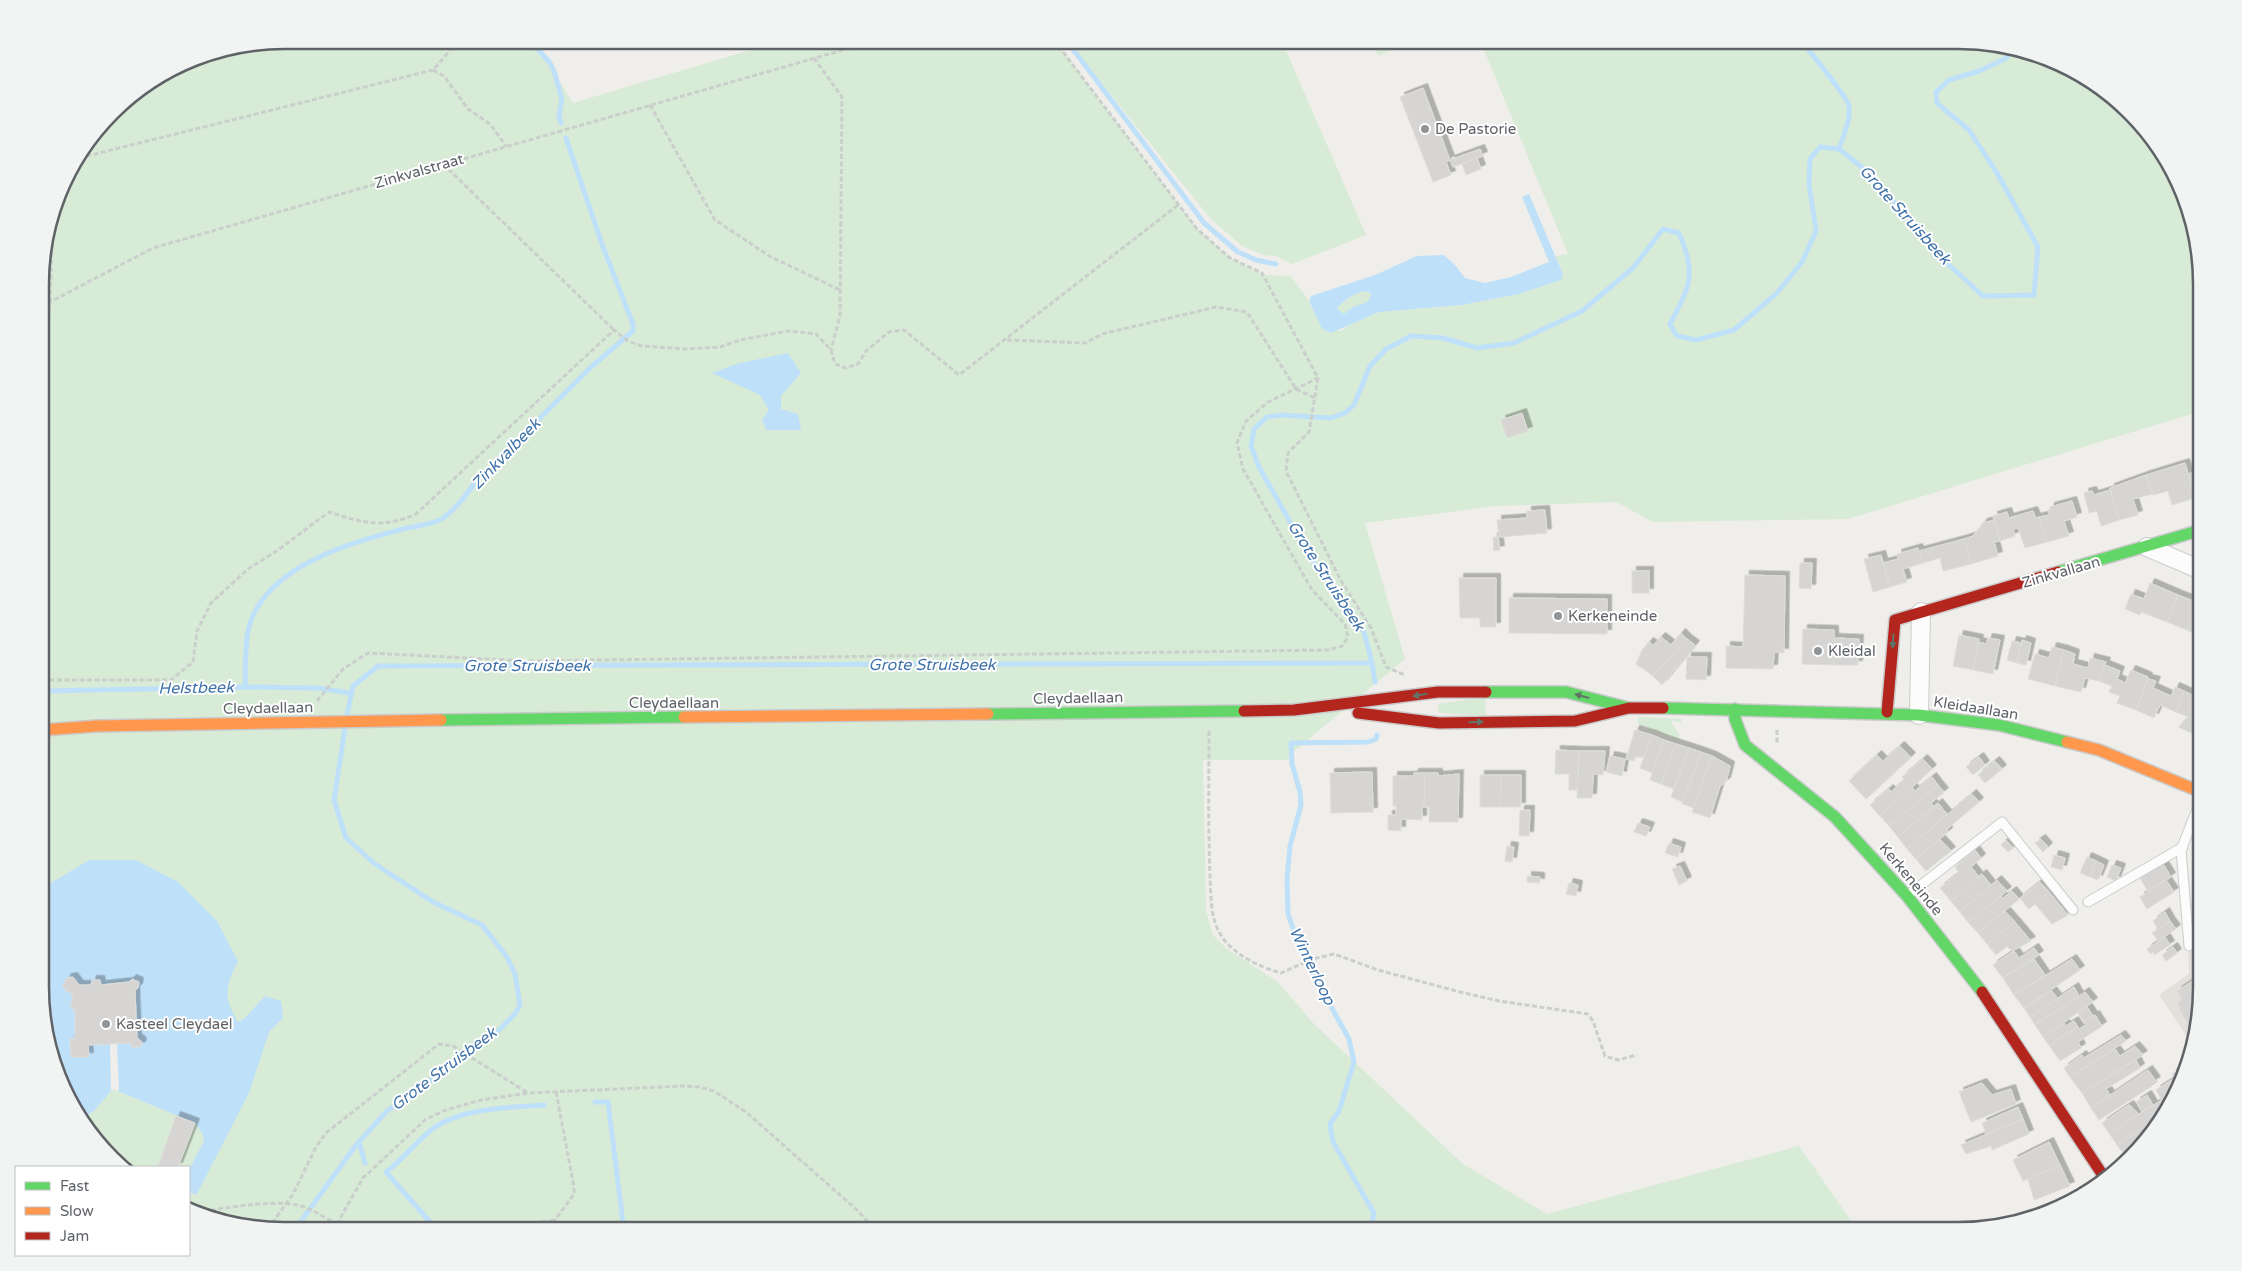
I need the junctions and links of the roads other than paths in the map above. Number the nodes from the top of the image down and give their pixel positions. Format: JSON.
{"nodes":[{"id":1,"x":2193,"y":533,"type":"edge"},
{"id":2,"x":2146,"y":547,"type":"junction"},
{"id":3,"x":2193,"y":566,"type":"edge"},
{"id":4,"x":1920,"y":612,"type":"junction"},
{"id":5,"x":1629,"y":708,"type":"junction"},
{"id":6,"x":1306,"y":709,"type":"junction"},
{"id":7,"x":1736,"y":709,"type":"junction"},
{"id":8,"x":1887,"y":712,"type":"junction"},
{"id":9,"x":1919,"y":714,"type":"junction"},
{"id":10,"x":49,"y":729,"type":"edge"},
{"id":11,"x":2193,"y":788,"type":"edge"},
{"id":12,"x":2193,"y":822,"type":"edge"},
{"id":13,"x":2183,"y":847,"type":"junction"},
{"id":14,"x":1907,"y":896,"type":"junction"},
{"id":15,"x":2088,"y":902,"type":"dead end"},
{"id":16,"x":2073,"y":910,"type":"dead end"},
{"id":17,"x":2189,"y":946,"type":"dead end"},
{"id":18,"x":2102,"y":1173,"type":"edge"}],
"edges":[{"from":1,"to":2,"type":"street","name":"Zinkvallaan"},
{"from":2,"to":3,"type":"street"},
{"from":2,"to":4,"type":"street","name":"Zinkvallaan"},
{"from":4,"to":8,"type":"street","name":"Zinkvallaan","one_way":true},
{"from":4,"to":9,"type":"street"},
{"from":6,"to":5,"type":"street","one_way":true},
{"from":5,"to":6,"type":"street","one_way":true},
{"from":5,"to":7,"type":"street"},
{"from":6,"to":10,"type":"street","name":"Cleydaellaan"},
{"from":7,"to":8,"type":"street","name":"Kleidaallaan"},
{"from":7,"to":14,"type":"street","name":"Kerkeneinde"},
{"from":8,"to":9,"type":"street","name":"Kleidaallaan"},
{"from":9,"to":11,"type":"street","name":"Kleidaallaan"},
{"from":12,"to":13,"type":"lane"},
{"from":13,"to":15,"type":"lane"},
{"from":13,"to":17,"type":"lane"},
{"from":14,"to":16,"type":"lane"},
{"from":14,"to":18,"type":"street","name":"Kerkeneinde"}]}
